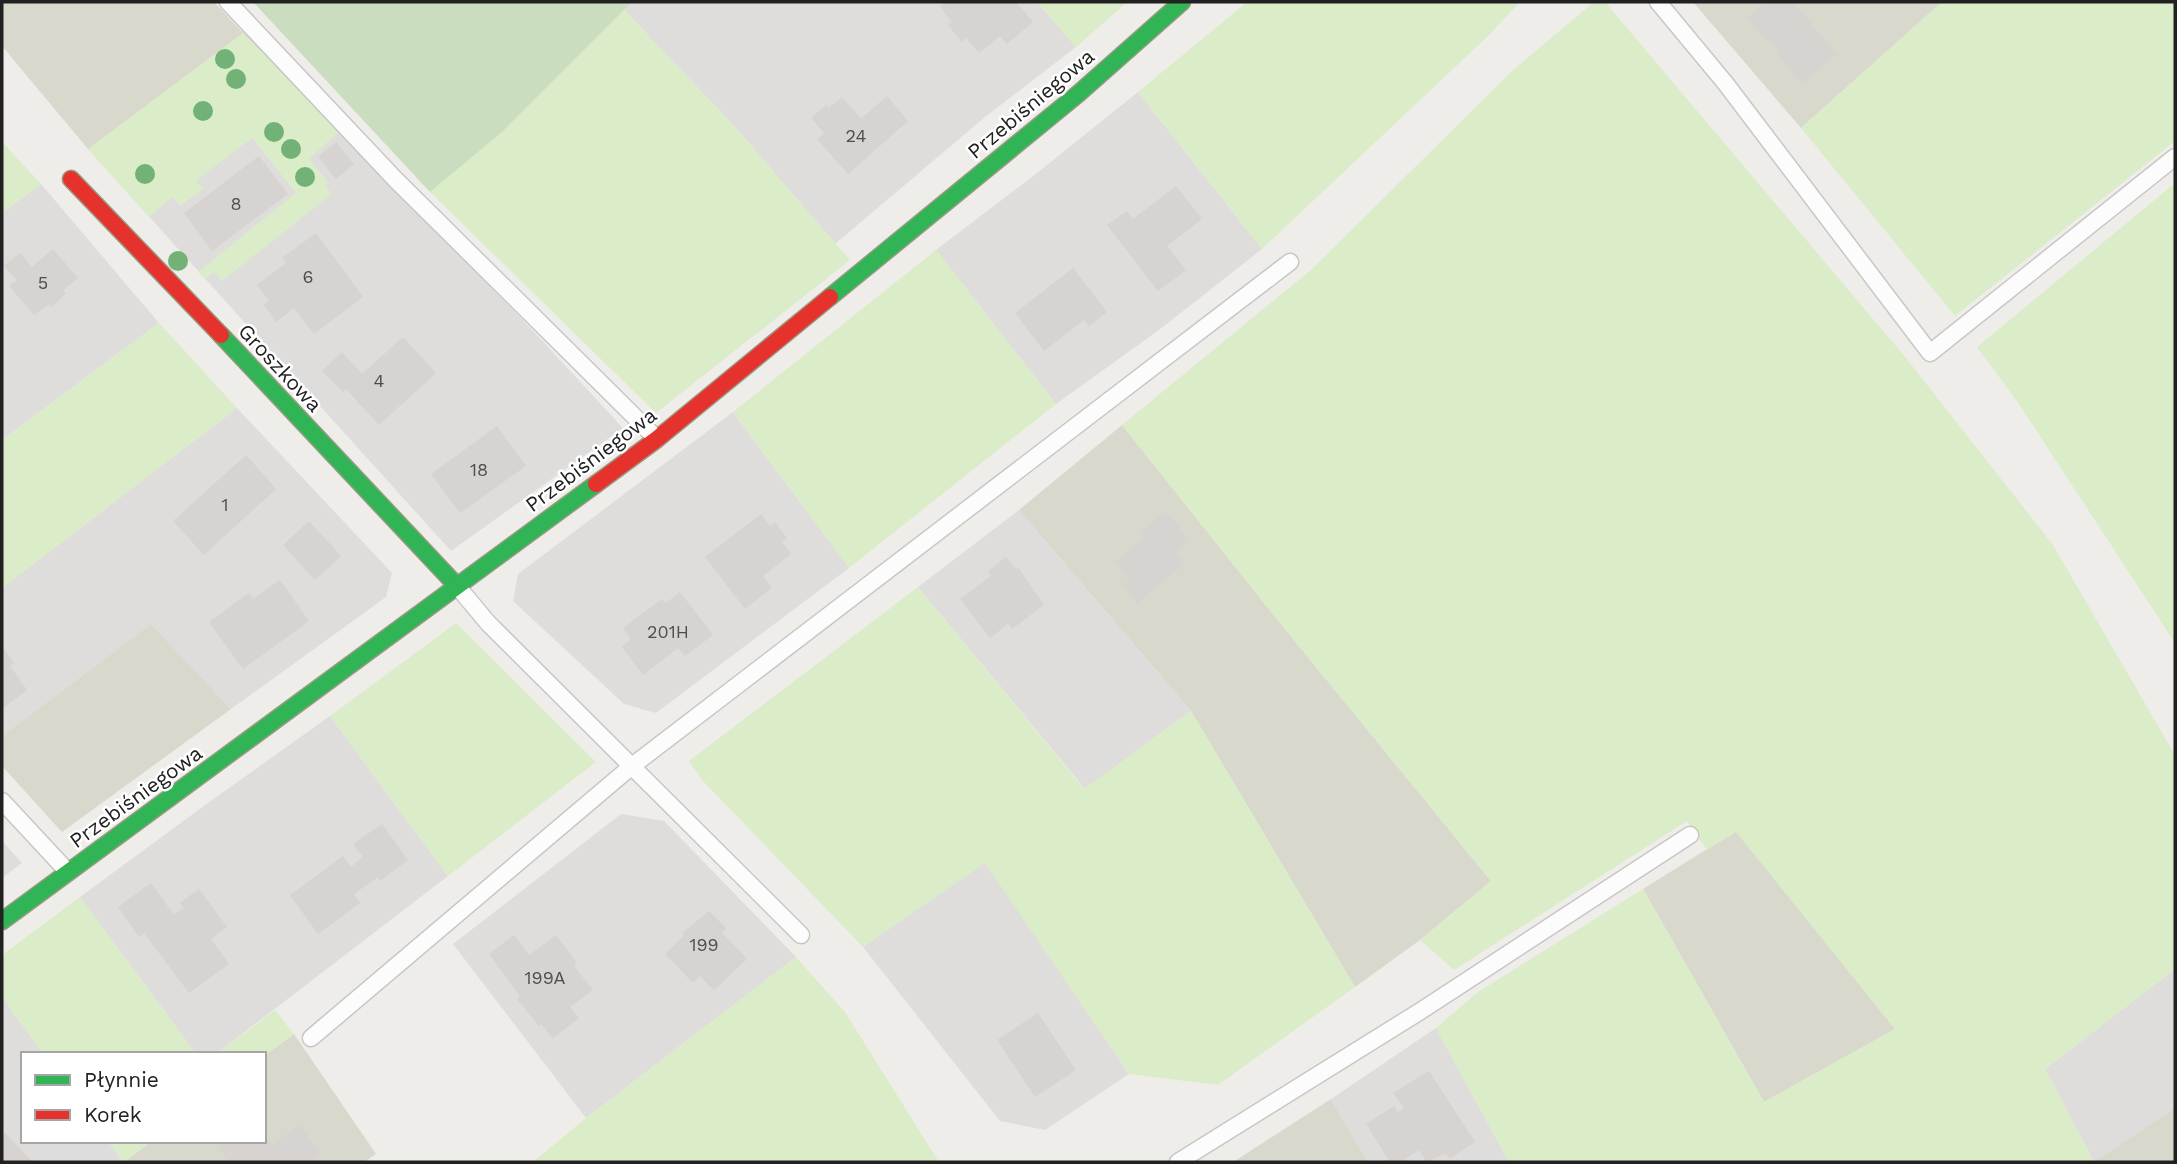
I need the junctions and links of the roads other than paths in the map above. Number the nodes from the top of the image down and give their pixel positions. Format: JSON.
{"nodes":[{"id":1,"x":228,"y":2,"type":"edge"},
{"id":2,"x":1182,"y":2,"type":"edge"},
{"id":3,"x":1658,"y":2,"type":"edge"},
{"id":4,"x":2175,"y":157,"type":"edge"},
{"id":5,"x":71,"y":179,"type":"dead end"},
{"id":6,"x":1290,"y":262,"type":"dead end"},
{"id":7,"x":657,"y":439,"type":"junction"},
{"id":8,"x":457,"y":586,"type":"junction"},
{"id":9,"x":632,"y":766,"type":"junction"},
{"id":10,"x":2,"y":801,"type":"edge"},
{"id":11,"x":1690,"y":835,"type":"dead end"},
{"id":12,"x":68,"y":872,"type":"junction"},
{"id":13,"x":2,"y":921,"type":"edge"},
{"id":14,"x":801,"y":935,"type":"dead end"},
{"id":15,"x":311,"y":1038,"type":"dead end"},
{"id":16,"x":1178,"y":1162,"type":"edge"}],
"edges":[{"from":1,"to":7,"type":"lane"},
{"from":2,"to":7,"type":"street","name":"Przebiśniegowa"},
{"from":3,"to":4,"type":"lane"},
{"from":5,"to":8,"type":"street","name":"Groszkowa"},
{"from":6,"to":9,"type":"lane"},
{"from":7,"to":8,"type":"street","name":"Przebiśniegowa"},
{"from":8,"to":9,"type":"lane"},
{"from":8,"to":12,"type":"street","name":"Przebiśniegowa"},
{"from":9,"to":14,"type":"lane"},
{"from":9,"to":15,"type":"lane"},
{"from":10,"to":12,"type":"lane"},
{"from":11,"to":16,"type":"lane"},
{"from":12,"to":13,"type":"street","name":"Przebiśniegowa"}]}
